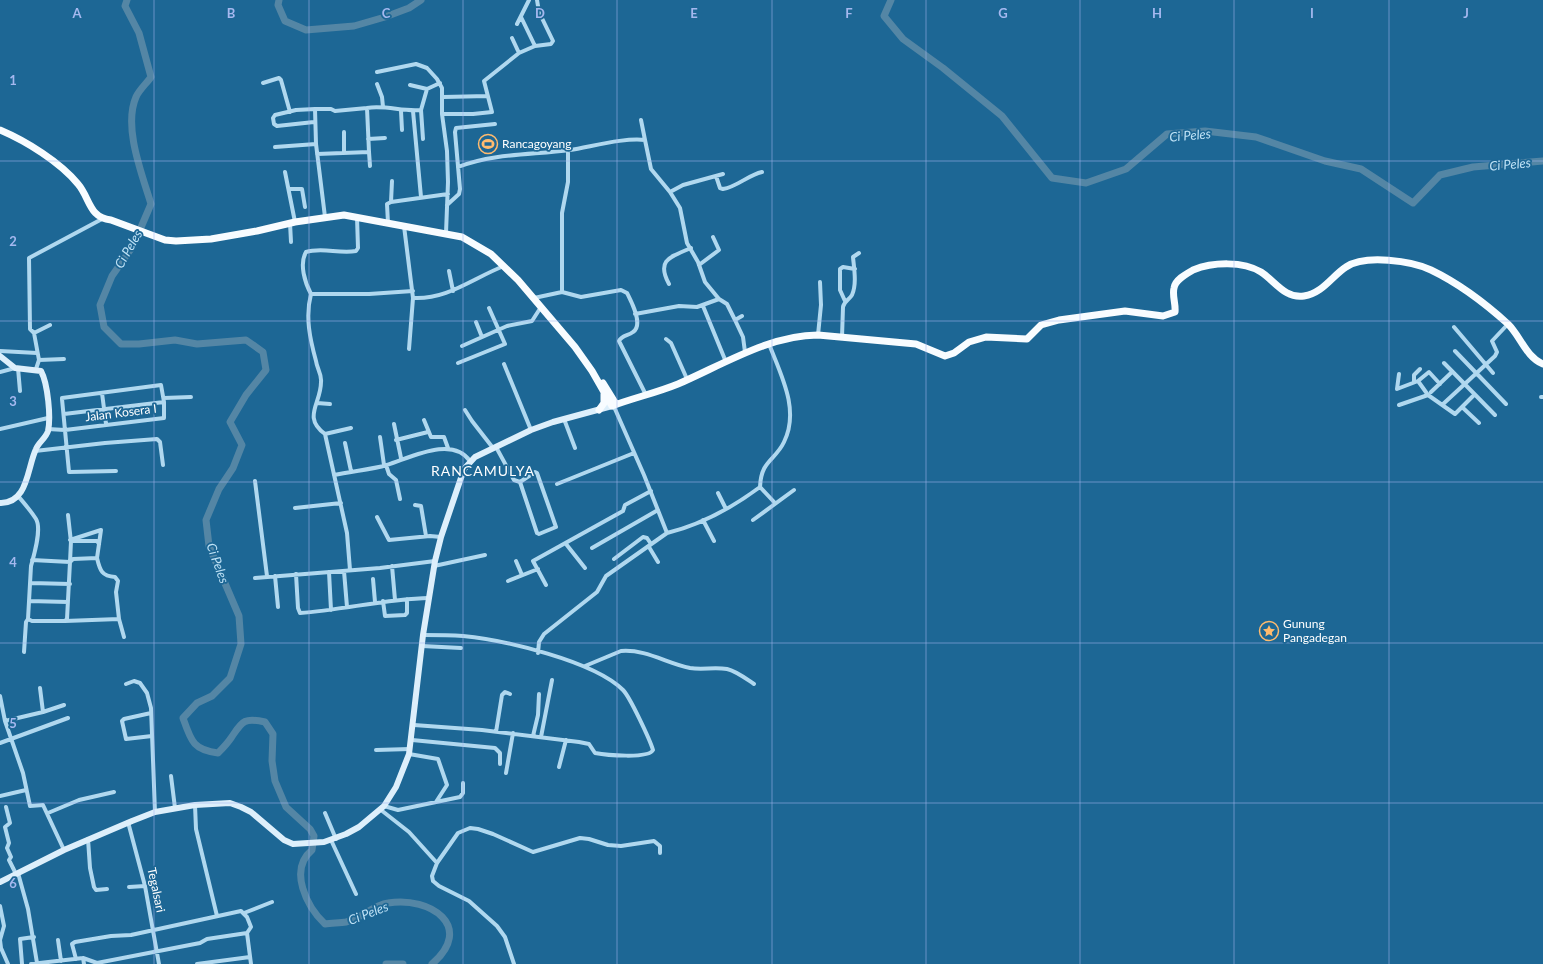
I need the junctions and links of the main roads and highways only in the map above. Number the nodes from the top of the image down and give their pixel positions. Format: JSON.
{"nodes":[{"id":1,"x":0,"y":130,"type":"edge"},
{"id":2,"x":0,"y":356,"type":"edge"},
{"id":3,"x":1543,"y":364,"type":"edge"},
{"id":4,"x":606,"y":392,"type":"junction"},
{"id":5,"x":629,"y":402,"type":"junction"},
{"id":6,"x":614,"y":407,"type":"junction"},
{"id":7,"x":599,"y":410,"type":"junction"},
{"id":8,"x":0,"y":503,"type":"edge"},
{"id":9,"x":0,"y":882,"type":"edge"}],
"edges":[{"from":1,"to":4,"type":"main road"},
{"from":2,"to":8,"type":"main road"},
{"from":3,"to":5,"type":"main road"},
{"from":4,"to":5,"type":"main road"},
{"from":4,"to":6,"type":"main road"},
{"from":4,"to":7,"type":"main road"},
{"from":5,"to":6,"type":"main road"},
{"from":6,"to":7,"type":"main road"},
{"from":7,"to":9,"type":"main road"}]}
